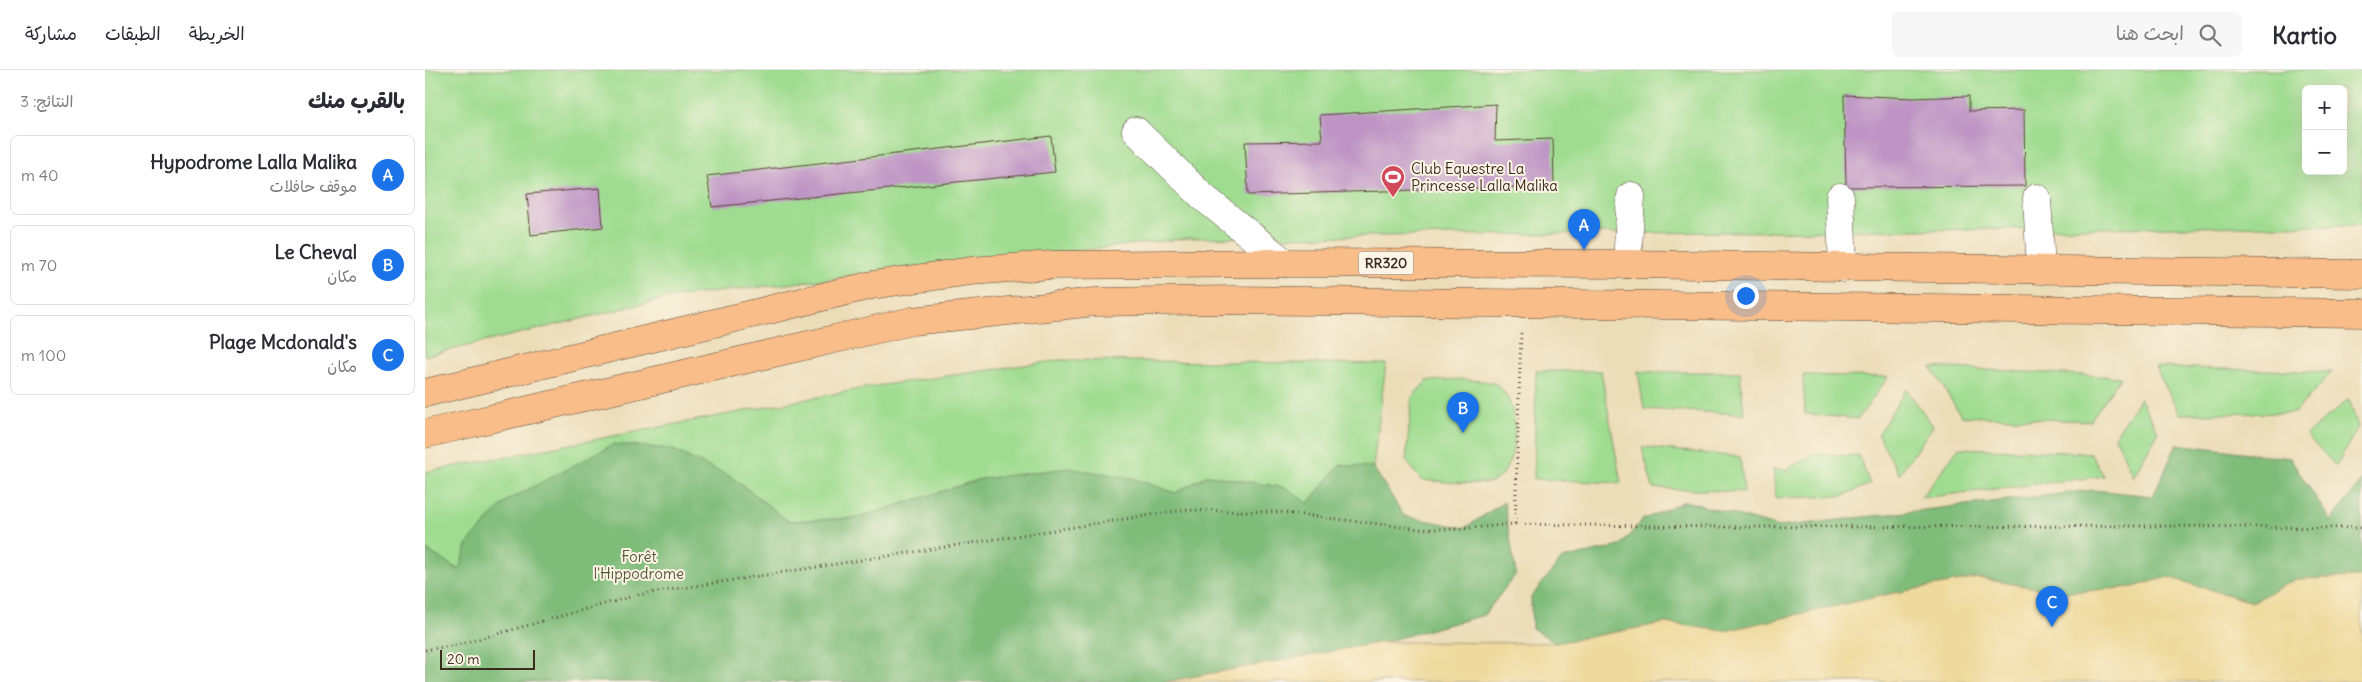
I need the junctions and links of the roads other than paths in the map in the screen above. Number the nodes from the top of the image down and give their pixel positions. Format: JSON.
{"nodes":[{"id":1,"x":1136,"y":130,"type":"dead end"},
{"id":2,"x":1631,"y":196,"type":"dead end"},
{"id":3,"x":1840,"y":197,"type":"dead end"},
{"id":4,"x":2037,"y":198,"type":"dead end"},
{"id":5,"x":1285,"y":262,"type":"junction"},
{"id":6,"x":1229,"y":264,"type":"junction"},
{"id":7,"x":1627,"y":264,"type":"junction"},
{"id":8,"x":1843,"y":268,"type":"junction"},
{"id":9,"x":2041,"y":270,"type":"junction"},
{"id":10,"x":2362,"y":274,"type":"edge"},
{"id":11,"x":1231,"y":300,"type":"junction"},
{"id":12,"x":2362,"y":313,"type":"edge"},
{"id":13,"x":425,"y":393,"type":"edge"},
{"id":14,"x":425,"y":434,"type":"edge"}],
"edges":[{"from":1,"to":5,"type":"street"},
{"from":2,"to":7,"type":"street"},
{"from":3,"to":8,"type":"street"},
{"from":4,"to":9,"type":"street"},
{"from":5,"to":6,"type":"highway","number":"RR320"},
{"from":5,"to":7,"type":"highway","number":"RR320"},
{"from":6,"to":11,"type":"highway"},
{"from":6,"to":13,"type":"highway","number":"RR320"},
{"from":7,"to":8,"type":"highway","number":"RR320"},
{"from":8,"to":9,"type":"highway","number":"RR320"},
{"from":9,"to":10,"type":"highway","number":"RR320"},
{"from":11,"to":12,"type":"highway"},
{"from":11,"to":14,"type":"highway"}]}
